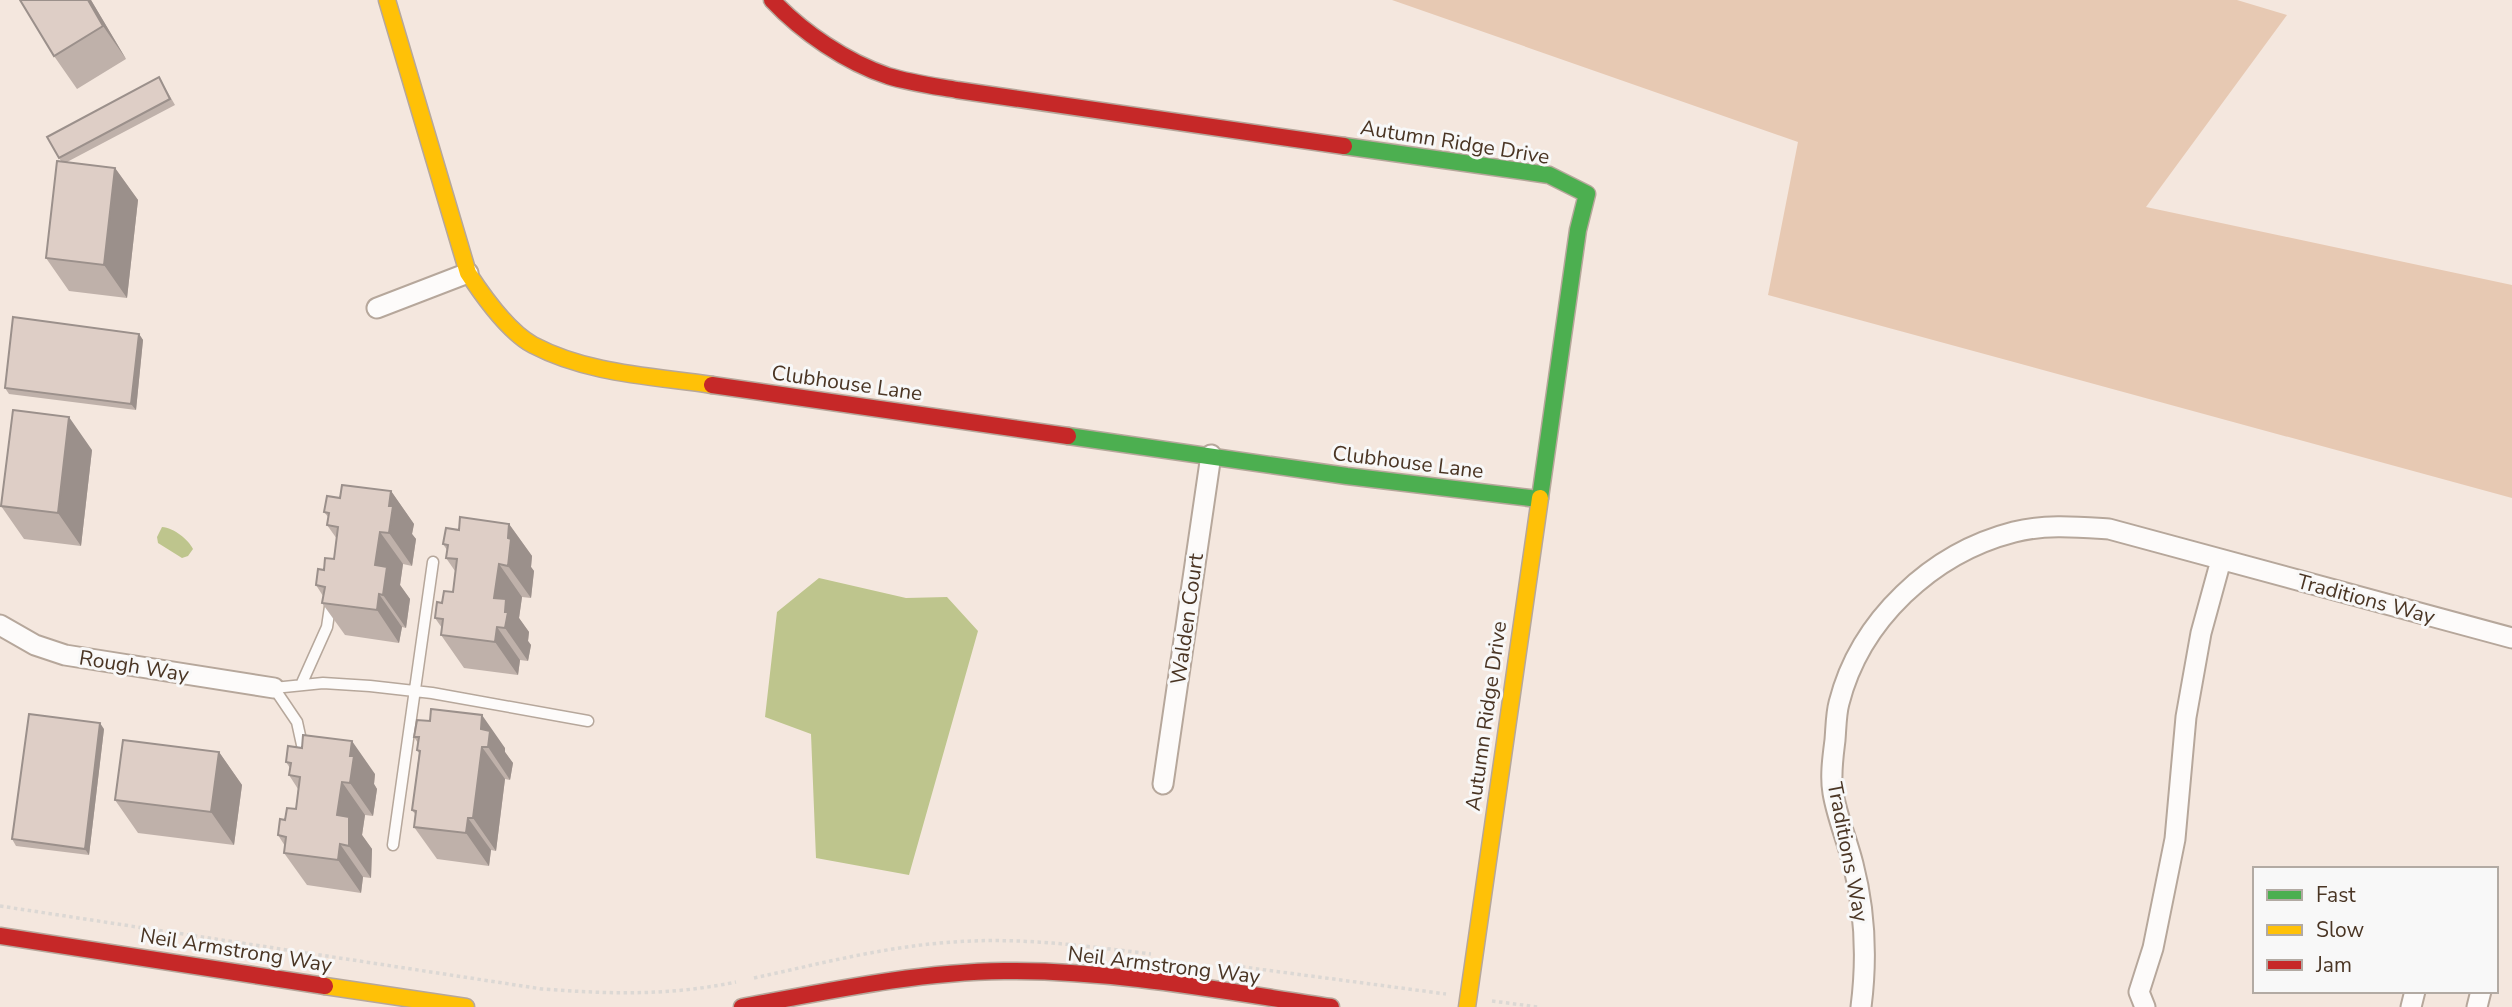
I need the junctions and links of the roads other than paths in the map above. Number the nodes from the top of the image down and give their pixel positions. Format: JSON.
{"nodes":[{"id":1,"x":387,"y":0,"type":"edge"},
{"id":2,"x":772,"y":0,"type":"edge"},
{"id":3,"x":468,"y":274,"type":"junction"},
{"id":4,"x":377,"y":308,"type":"dead end"},
{"id":5,"x":1211,"y":455,"type":"junction"},
{"id":6,"x":1538,"y":499,"type":"junction"},
{"id":7,"x":2221,"y":560,"type":"junction"},
{"id":8,"x":433,"y":562,"type":"dead end"},
{"id":9,"x":332,"y":589,"type":"edge"},
{"id":10,"x":0,"y":625,"type":"edge"},
{"id":11,"x":2512,"y":638,"type":"edge"},
{"id":12,"x":301,"y":685,"type":"junction"},
{"id":13,"x":274,"y":688,"type":"junction"},
{"id":14,"x":415,"y":691,"type":"junction"},
{"id":15,"x":588,"y":721,"type":"dead end"},
{"id":16,"x":306,"y":761,"type":"edge"},
{"id":17,"x":1163,"y":783,"type":"dead end"},
{"id":18,"x":393,"y":845,"type":"dead end"},
{"id":19,"x":0,"y":936,"type":"edge"},
{"id":20,"x":1468,"y":1002,"type":"edge"},
{"id":21,"x":466,"y":1007,"type":"edge"},
{"id":22,"x":743,"y":1007,"type":"edge"},
{"id":23,"x":1331,"y":1007,"type":"edge"},
{"id":24,"x":1861,"y":1007,"type":"edge"},
{"id":25,"x":2145,"y":1007,"type":"edge"}],
"edges":[{"from":1,"to":3,"type":"street","name":"Clubhouse Lane"},
{"from":2,"to":6,"type":"street","name":"Autumn Ridge Drive"},
{"from":3,"to":4,"type":"street"},
{"from":3,"to":5,"type":"street","name":"Clubhouse Lane"},
{"from":5,"to":6,"type":"street","name":"Clubhouse Lane"},
{"from":5,"to":17,"type":"street","name":"Walden Court"},
{"from":6,"to":20,"type":"street","name":"Autumn Ridge Drive"},
{"from":7,"to":11,"type":"street","name":"Traditions Way"},
{"from":7,"to":24,"type":"street","name":"Traditions Way"},
{"from":7,"to":25,"type":"street"},
{"from":8,"to":14,"type":"lane"},
{"from":9,"to":12,"type":"lane"},
{"from":10,"to":13,"type":"street","name":"Rough Way"},
{"from":12,"to":13,"type":"lane"},
{"from":12,"to":14,"type":"lane"},
{"from":13,"to":16,"type":"lane"},
{"from":14,"to":15,"type":"lane"},
{"from":14,"to":18,"type":"lane"},
{"from":19,"to":21,"type":"street","name":"Neil Armstrong Way"},
{"from":22,"to":23,"type":"street","name":"Neil Armstrong Way"}]}
